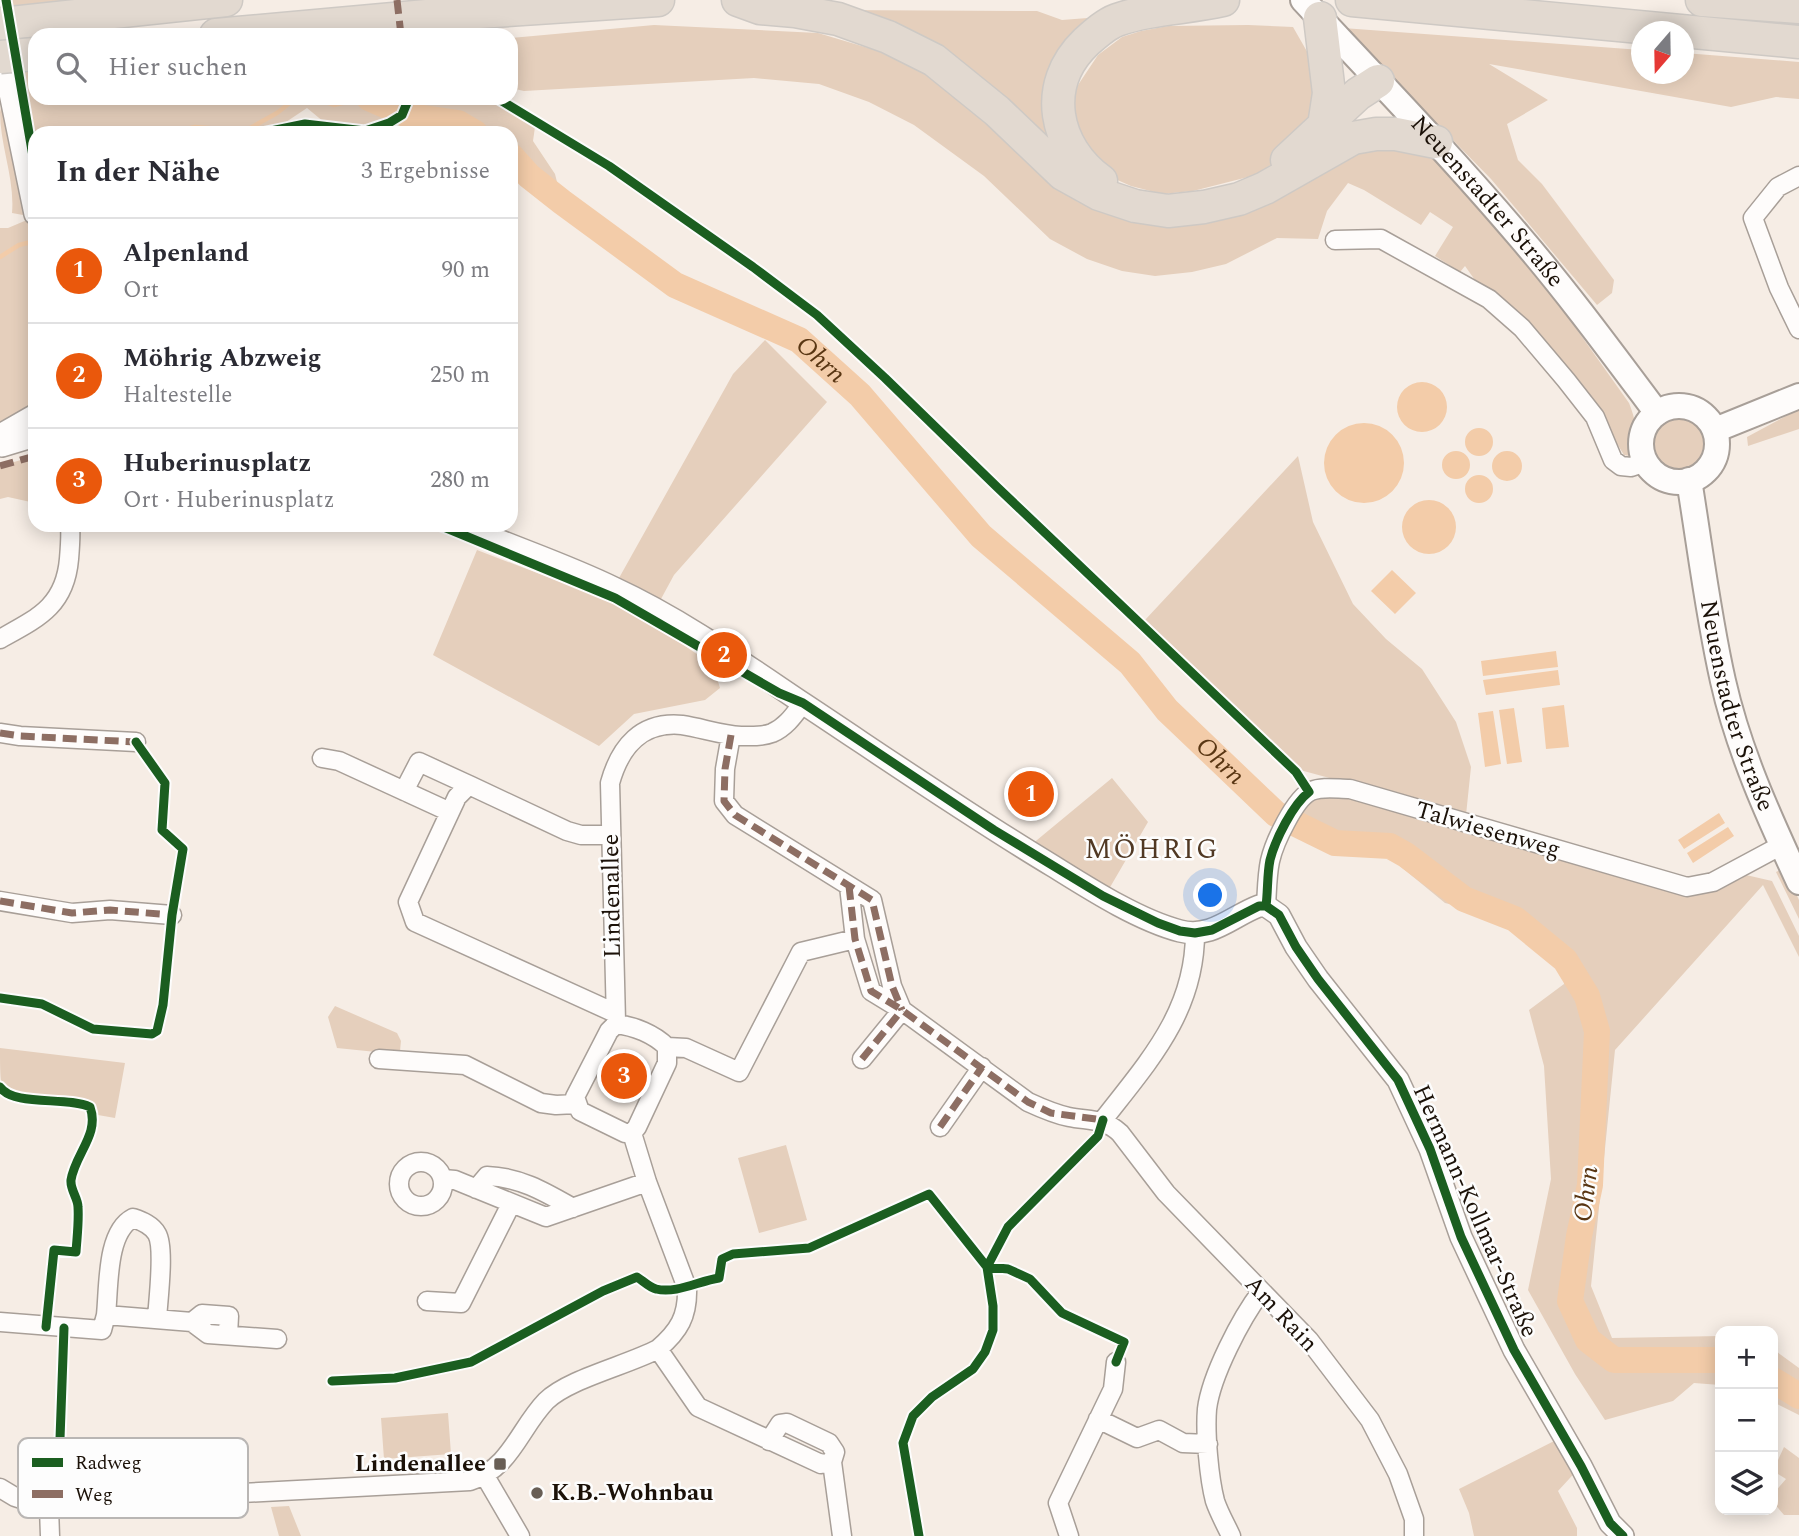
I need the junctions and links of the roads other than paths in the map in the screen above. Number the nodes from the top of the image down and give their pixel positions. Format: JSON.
{"nodes":[{"id":1,"x":226,"y":0,"type":"edge"},
{"id":2,"x":658,"y":0,"type":"edge"},
{"id":3,"x":738,"y":0,"type":"edge"},
{"id":4,"x":1223,"y":0,"type":"edge"},
{"id":5,"x":1352,"y":0,"type":"edge"},
{"id":6,"x":1702,"y":0,"type":"edge"},
{"id":7,"x":1799,"y":7,"type":"edge"},
{"id":8,"x":1312,"y":9,"type":"edge"},
{"id":9,"x":0,"y":24,"type":"edge"},
{"id":10,"x":293,"y":28,"type":"edge"},
{"id":11,"x":1799,"y":42,"type":"edge"},
{"id":12,"x":0,"y":43,"type":"edge"},
{"id":13,"x":28,"y":55,"type":"edge"},
{"id":14,"x":0,"y":57,"type":"edge"},
{"id":15,"x":1382,"y":85,"type":"junction"},
{"id":16,"x":1338,"y":132,"type":"junction"},
{"id":17,"x":1436,"y":142,"type":"junction"},
{"id":18,"x":1799,"y":176,"type":"edge"},
{"id":19,"x":28,"y":180,"type":"edge"},
{"id":20,"x":1335,"y":240,"type":"dead end"},
{"id":21,"x":1799,"y":329,"type":"edge"},
{"id":22,"x":1799,"y":396,"type":"edge"},
{"id":23,"x":1657,"y":413,"type":"junction"},
{"id":24,"x":28,"y":419,"type":"edge"},
{"id":25,"x":1715,"y":430,"type":"junction"},
{"id":26,"x":0,"y":435,"type":"edge"},
{"id":27,"x":28,"y":438,"type":"edge"},
{"id":28,"x":0,"y":447,"type":"edge"},
{"id":29,"x":1646,"y":462,"type":"junction"},
{"id":30,"x":1689,"y":480,"type":"junction"},
{"id":31,"x":71,"y":532,"type":"edge"},
{"id":32,"x":479,"y":532,"type":"edge"},
{"id":33,"x":0,"y":639,"type":"edge"},
{"id":34,"x":803,"y":703,"type":"junction"},
{"id":35,"x":0,"y":733,"type":"edge"},
{"id":36,"x":731,"y":735,"type":"junction"},
{"id":37,"x":136,"y":742,"type":"dead end"},
{"id":38,"x":322,"y":758,"type":"dead end"},
{"id":39,"x":469,"y":785,"type":"junction"},
{"id":40,"x":404,"y":791,"type":"junction"},
{"id":41,"x":450,"y":812,"type":"junction"},
{"id":42,"x":610,"y":835,"type":"junction"},
{"id":43,"x":1782,"y":845,"type":"junction"},
{"id":44,"x":1799,"y":882,"type":"edge"},
{"id":45,"x":849,"y":886,"type":"junction"},
{"id":46,"x":0,"y":901,"type":"edge"},
{"id":47,"x":1266,"y":906,"type":"junction"},
{"id":48,"x":172,"y":915,"type":"dead end"},
{"id":49,"x":1195,"y":933,"type":"junction"},
{"id":50,"x":855,"y":939,"type":"junction"},
{"id":51,"x":902,"y":1010,"type":"junction"},
{"id":52,"x":615,"y":1018,"type":"junction"},
{"id":53,"x":667,"y":1047,"type":"junction"},
{"id":54,"x":379,"y":1059,"type":"dead end"},
{"id":55,"x":862,"y":1059,"type":"dead end"},
{"id":56,"x":982,"y":1067,"type":"junction"},
{"id":57,"x":576,"y":1104,"type":"junction"},
{"id":58,"x":1103,"y":1121,"type":"junction"},
{"id":59,"x":940,"y":1127,"type":"dead end"},
{"id":60,"x":632,"y":1133,"type":"junction"},
{"id":61,"x":443,"y":1179,"type":"dead end"},
{"id":62,"x":647,"y":1182,"type":"junction"},
{"id":63,"x":476,"y":1189,"type":"junction"},
{"id":64,"x":511,"y":1204,"type":"junction"},
{"id":65,"x":573,"y":1208,"type":"junction"},
{"id":66,"x":1261,"y":1292,"type":"junction"},
{"id":67,"x":427,"y":1301,"type":"dead end"},
{"id":68,"x":106,"y":1315,"type":"junction"},
{"id":69,"x":157,"y":1319,"type":"junction"},
{"id":70,"x":0,"y":1322,"type":"edge"},
{"id":71,"x":277,"y":1339,"type":"dead end"},
{"id":72,"x":658,"y":1349,"type":"junction"},
{"id":73,"x":1116,"y":1362,"type":"dead end"},
{"id":74,"x":1098,"y":1419,"type":"junction"},
{"id":75,"x":1208,"y":1444,"type":"junction"},
{"id":76,"x":485,"y":1476,"type":"junction"},
{"id":77,"x":0,"y":1488,"type":"edge"},
{"id":78,"x":248,"y":1492,"type":"edge"},
{"id":79,"x":18,"y":1498,"type":"edge"},
{"id":80,"x":49,"y":1518,"type":"edge"},
{"id":81,"x":50,"y":1536,"type":"edge"},
{"id":82,"x":520,"y":1536,"type":"edge"},
{"id":83,"x":842,"y":1536,"type":"edge"},
{"id":84,"x":1069,"y":1536,"type":"edge"},
{"id":85,"x":1231,"y":1536,"type":"edge"},
{"id":86,"x":1414,"y":1536,"type":"edge"},
{"id":87,"x":1623,"y":1536,"type":"edge"}],
"edges":[{"from":1,"to":9,"type":"highway"},
{"from":2,"to":10,"type":"highway"},
{"from":3,"to":16,"type":"highway"},
{"from":4,"to":16,"type":"highway"},
{"from":5,"to":11,"type":"highway"},
{"from":6,"to":7,"type":"highway"},
{"from":8,"to":15,"type":"main road","name":"Neuenstadter Straße"},
{"from":8,"to":16,"type":"highway"},
{"from":12,"to":19,"type":"street"},
{"from":13,"to":14,"type":"highway","bridge":true},
{"from":15,"to":16,"type":"highway"},
{"from":15,"to":17,"type":"main road","name":"Neuenstadter Straße"},
{"from":16,"to":17,"type":"highway"},
{"from":17,"to":23,"type":"main road","name":"Neuenstadter Straße"},
{"from":18,"to":21,"type":"street"},
{"from":20,"to":29,"type":"street"},
{"from":22,"to":25,"type":"main road"},
{"from":23,"to":25,"type":"main road"},
{"from":23,"to":29,"type":"main road"},
{"from":24,"to":26,"type":"street"},
{"from":25,"to":30,"type":"main road"},
{"from":27,"to":28,"type":"street"},
{"from":29,"to":30,"type":"main road"},
{"from":30,"to":43,"type":"main road","name":"Neuenstadter Straße"},
{"from":31,"to":33,"type":"street"},
{"from":32,"to":34,"type":"street"},
{"from":34,"to":36,"type":"street","name":"Lindenallee"},
{"from":34,"to":49,"type":"street"},
{"from":35,"to":37,"type":"street"},
{"from":36,"to":42,"type":"street","name":"Lindenallee"},
{"from":36,"to":45,"type":"street"},
{"from":38,"to":40,"type":"street"},
{"from":39,"to":40,"type":"street"},
{"from":39,"to":41,"type":"street"},
{"from":39,"to":42,"type":"street"},
{"from":40,"to":41,"type":"street"},
{"from":41,"to":52,"type":"street"},
{"from":42,"to":52,"type":"street","name":"Lindenallee"},
{"from":43,"to":44,"type":"main road","name":"Neuenstadter Straße"},
{"from":43,"to":47,"type":"street","name":"Talwiesenweg"},
{"from":45,"to":50,"type":"street"},
{"from":45,"to":51,"type":"street"},
{"from":46,"to":48,"type":"street"},
{"from":47,"to":49,"type":"street"},
{"from":47,"to":87,"type":"street","name":"Hermann-Kollmar-Straße"},
{"from":49,"to":58,"type":"street"},
{"from":50,"to":51,"type":"street"},
{"from":50,"to":53,"type":"street"},
{"from":51,"to":55,"type":"street"},
{"from":51,"to":56,"type":"street"},
{"from":52,"to":53,"type":"street"},
{"from":52,"to":57,"type":"street"},
{"from":53,"to":60,"type":"street"},
{"from":54,"to":57,"type":"street"},
{"from":56,"to":58,"type":"street"},
{"from":56,"to":59,"type":"street"},
{"from":57,"to":60,"type":"street"},
{"from":58,"to":66,"type":"street","name":"Am Rain"},
{"from":60,"to":62,"type":"street"},
{"from":61,"to":63,"type":"street"},
{"from":62,"to":65,"type":"street"},
{"from":62,"to":72,"type":"street"},
{"from":63,"to":64,"type":"street"},
{"from":63,"to":65,"type":"street"},
{"from":64,"to":65,"type":"street"},
{"from":64,"to":67,"type":"street"},
{"from":66,"to":75,"type":"street"},
{"from":66,"to":86,"type":"street","name":"Am Rain"},
{"from":68,"to":69,"type":"street"},
{"from":68,"to":69,"type":"street"},
{"from":68,"to":70,"type":"street"},
{"from":69,"to":71,"type":"street"},
{"from":72,"to":76,"type":"street"},
{"from":72,"to":83,"type":"street"},
{"from":73,"to":74,"type":"street"},
{"from":74,"to":75,"type":"street"},
{"from":74,"to":84,"type":"street"},
{"from":75,"to":85,"type":"street"},
{"from":76,"to":78,"type":"street"},
{"from":76,"to":82,"type":"street"},
{"from":77,"to":79,"type":"street"},
{"from":80,"to":81,"type":"street"}]}
